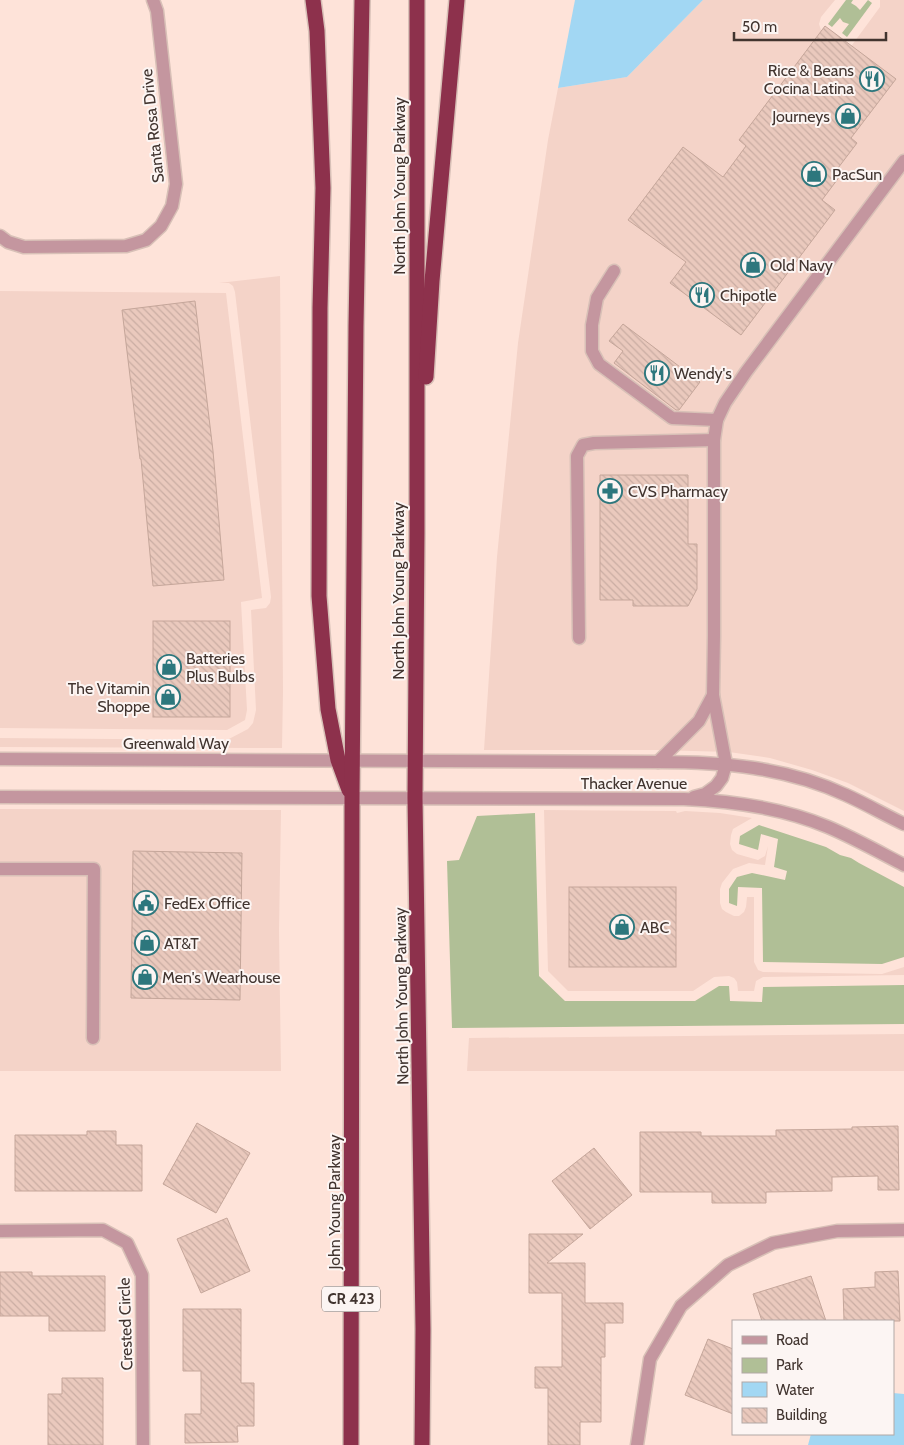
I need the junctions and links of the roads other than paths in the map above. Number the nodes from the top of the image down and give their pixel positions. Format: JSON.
{"nodes":[{"id":1,"x":153,"y":0,"type":"edge"},
{"id":2,"x":313,"y":0,"type":"edge"},
{"id":3,"x":362,"y":0,"type":"edge"},
{"id":4,"x":417,"y":0,"type":"edge"},
{"id":5,"x":457,"y":0,"type":"edge"},
{"id":6,"x":904,"y":161,"type":"edge"},
{"id":7,"x":0,"y":236,"type":"edge"},
{"id":8,"x":614,"y":271,"type":"dead end"},
{"id":9,"x":716,"y":420,"type":"junction"},
{"id":10,"x":714,"y":440,"type":"junction"},
{"id":11,"x":416,"y":533,"type":"junction"},
{"id":12,"x":579,"y":638,"type":"dead end"},
{"id":13,"x":713,"y":695,"type":"junction"},
{"id":14,"x":0,"y":759,"type":"edge"},
{"id":15,"x":345,"y":760,"type":"junction"},
{"id":16,"x":415,"y":761,"type":"junction"},
{"id":17,"x":658,"y":762,"type":"junction"},
{"id":18,"x":726,"y":764,"type":"junction"},
{"id":19,"x":0,"y":797,"type":"edge"},
{"id":20,"x":352,"y":798,"type":"junction"},
{"id":21,"x":415,"y":798,"type":"junction"},
{"id":22,"x":684,"y":799,"type":"junction"},
{"id":23,"x":904,"y":824,"type":"edge"},
{"id":24,"x":904,"y":865,"type":"edge"},
{"id":25,"x":0,"y":869,"type":"edge"},
{"id":26,"x":93,"y":1038,"type":"dead end"},
{"id":27,"x":904,"y":1230,"type":"edge"},
{"id":28,"x":0,"y":1231,"type":"edge"},
{"id":29,"x":143,"y":1445,"type":"edge"},
{"id":30,"x":351,"y":1445,"type":"edge"},
{"id":31,"x":422,"y":1445,"type":"edge"},
{"id":32,"x":637,"y":1445,"type":"edge"}],
"edges":[{"from":1,"to":7,"type":"street","name":"Santa Rosa Drive"},
{"from":2,"to":15,"type":"highway"},
{"from":3,"to":15,"type":"highway"},
{"from":4,"to":11,"type":"highway","name":"North John Young Parkway"},
{"from":5,"to":11,"type":"highway"},
{"from":6,"to":9,"type":"street"},
{"from":8,"to":9,"type":"street"},
{"from":9,"to":10,"type":"street"},
{"from":10,"to":12,"type":"street"},
{"from":10,"to":13,"type":"street"},
{"from":11,"to":16,"type":"highway","name":"North John Young Parkway"},
{"from":13,"to":17,"type":"street"},
{"from":13,"to":18,"type":"street"},
{"from":14,"to":15,"type":"street","name":"Greenwald Way"},
{"from":15,"to":16,"type":"street","name":"Thacker Avenue"},
{"from":15,"to":20,"type":"highway"},
{"from":16,"to":17,"type":"street","name":"Thacker Avenue"},
{"from":16,"to":21,"type":"highway","name":"North John Young Parkway"},
{"from":17,"to":18,"type":"street","name":"Thacker Avenue"},
{"from":18,"to":22,"type":"street"},
{"from":18,"to":23,"type":"street","name":"Thacker Avenue"},
{"from":19,"to":20,"type":"street"},
{"from":20,"to":21,"type":"street","name":"Thacker Avenue"},
{"from":20,"to":30,"type":"highway","name":"John Young Parkway","number":"CR 423"},
{"from":21,"to":22,"type":"street","name":"Thacker Avenue"},
{"from":21,"to":31,"type":"highway","name":"North John Young Parkway"},
{"from":22,"to":24,"type":"street","name":"Thacker Avenue"},
{"from":25,"to":26,"type":"street"},
{"from":27,"to":32,"type":"street"},
{"from":28,"to":29,"type":"street","name":"Crested Circle"}]}
